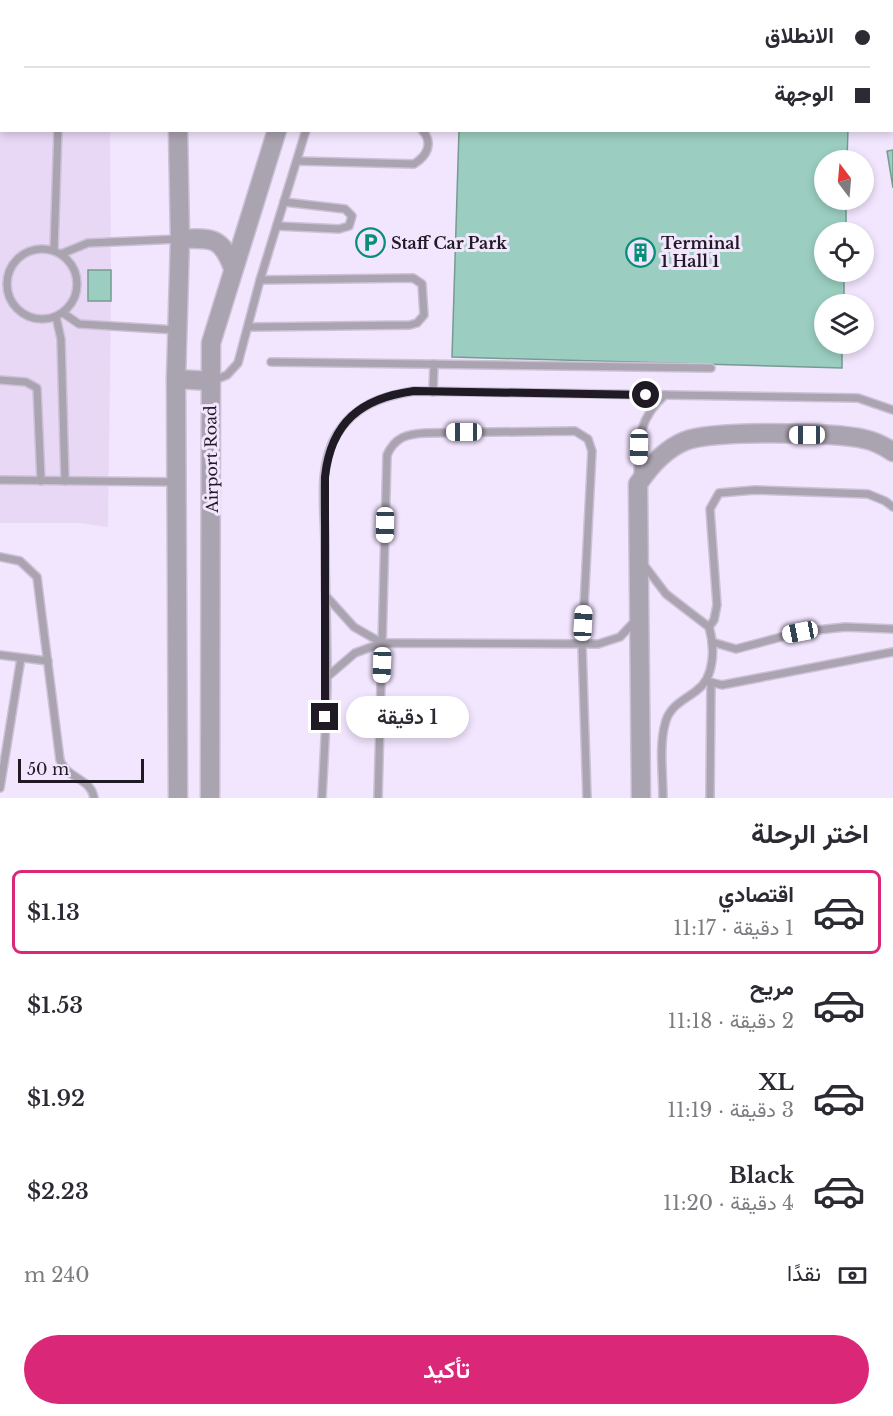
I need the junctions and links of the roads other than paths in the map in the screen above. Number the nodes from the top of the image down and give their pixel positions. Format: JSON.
{"nodes":[{"id":1,"x":58,"y":132,"type":"edge"},
{"id":2,"x":178,"y":132,"type":"edge"},
{"id":3,"x":276,"y":132,"type":"edge"},
{"id":4,"x":305,"y":132,"type":"edge"},
{"id":5,"x":423,"y":132,"type":"edge"},
{"id":6,"x":297,"y":161,"type":"junction"},
{"id":7,"x":284,"y":202,"type":"junction"},
{"id":8,"x":276,"y":226,"type":"junction"},
{"id":9,"x":180,"y":239,"type":"junction"},
{"id":10,"x":54,"y":250,"type":"junction"},
{"id":11,"x":62,"y":254,"type":"junction"},
{"id":12,"x":233,"y":268,"type":"junction"},
{"id":13,"x":260,"y":280,"type":"junction"},
{"id":14,"x":4,"y":293,"type":"edge"},
{"id":15,"x":63,"y":313,"type":"junction"},
{"id":16,"x":56,"y":317,"type":"junction"},
{"id":17,"x":249,"y":327,"type":"junction"},
{"id":18,"x":178,"y":330,"type":"junction"},
{"id":19,"x":271,"y":362,"type":"dead end"},
{"id":20,"x":434,"y":364,"type":"junction"},
{"id":21,"x":711,"y":368,"type":"dead end"},
{"id":22,"x":176,"y":379,"type":"junction"},
{"id":23,"x":0,"y":380,"type":"edge"},
{"id":24,"x":210,"y":381,"type":"junction"},
{"id":25,"x":433,"y":392,"type":"junction"},
{"id":26,"x":665,"y":395,"type":"junction"},
{"id":27,"x":893,"y":410,"type":"edge"},
{"id":28,"x":893,"y":452,"type":"edge"},
{"id":29,"x":0,"y":480,"type":"edge"},
{"id":30,"x":41,"y":481,"type":"junction"},
{"id":31,"x":65,"y":481,"type":"junction"},
{"id":32,"x":176,"y":482,"type":"junction"},
{"id":33,"x":638,"y":484,"type":"junction"},
{"id":34,"x":893,"y":507,"type":"edge"},
{"id":35,"x":0,"y":557,"type":"edge"},
{"id":36,"x":639,"y":558,"type":"junction"},
{"id":37,"x":325,"y":595,"type":"junction"},
{"id":38,"x":639,"y":616,"type":"junction"},
{"id":39,"x":709,"y":627,"type":"junction"},
{"id":40,"x":893,"y":629,"type":"edge"},
{"id":41,"x":712,"y":642,"type":"junction"},
{"id":42,"x":382,"y":643,"type":"junction"},
{"id":43,"x":582,"y":645,"type":"junction"},
{"id":44,"x":893,"y":652,"type":"edge"},
{"id":45,"x":0,"y":655,"type":"edge"},
{"id":46,"x":21,"y":658,"type":"junction"},
{"id":47,"x":48,"y":661,"type":"junction"},
{"id":48,"x":327,"y":677,"type":"junction"},
{"id":49,"x":708,"y":682,"type":"junction"},
{"id":50,"x":0,"y":788,"type":"edge"},
{"id":51,"x":94,"y":798,"type":"edge"},
{"id":52,"x":177,"y":798,"type":"edge"},
{"id":53,"x":210,"y":798,"type":"edge"},
{"id":54,"x":322,"y":798,"type":"edge"},
{"id":55,"x":378,"y":798,"type":"edge"},
{"id":56,"x":587,"y":798,"type":"edge"},
{"id":57,"x":640,"y":798,"type":"edge"},
{"id":58,"x":663,"y":798,"type":"edge"},
{"id":59,"x":710,"y":798,"type":"edge"}],
"edges":[{"from":1,"to":10,"type":"lane"},
{"from":2,"to":9,"type":"street","name":"Airport Road"},
{"from":3,"to":12,"type":"street","name":"Airport Road"},
{"from":4,"to":6,"type":"lane"},
{"from":5,"to":6,"type":"lane"},
{"from":6,"to":7,"type":"lane"},
{"from":7,"to":8,"type":"lane"},
{"from":7,"to":8,"type":"lane"},
{"from":8,"to":13,"type":"lane"},
{"from":9,"to":11,"type":"lane"},
{"from":9,"to":12,"type":"street"},
{"from":9,"to":18,"type":"street","name":"Airport Road"},
{"from":10,"to":11,"type":"lane"},
{"from":10,"to":14,"type":"lane"},
{"from":11,"to":15,"type":"lane"},
{"from":12,"to":24,"type":"street","name":"Airport Road"},
{"from":13,"to":17,"type":"lane"},
{"from":13,"to":17,"type":"lane"},
{"from":14,"to":16,"type":"lane"},
{"from":15,"to":16,"type":"lane"},
{"from":15,"to":18,"type":"lane"},
{"from":16,"to":31,"type":"lane"},
{"from":17,"to":24,"type":"lane"},
{"from":18,"to":22,"type":"street","name":"Airport Road"},
{"from":19,"to":20,"type":"lane"},
{"from":20,"to":21,"type":"lane"},
{"from":20,"to":25,"type":"lane"},
{"from":22,"to":24,"type":"street"},
{"from":22,"to":32,"type":"street","name":"Airport Road"},
{"from":23,"to":30,"type":"lane"},
{"from":24,"to":53,"type":"street","name":"Airport Road"},
{"from":25,"to":26,"type":"lane"},
{"from":25,"to":37,"type":"lane"},
{"from":26,"to":27,"type":"lane"},
{"from":26,"to":33,"type":"lane"},
{"from":28,"to":33,"type":"street"},
{"from":29,"to":30,"type":"lane"},
{"from":30,"to":31,"type":"lane"},
{"from":31,"to":32,"type":"lane"},
{"from":32,"to":52,"type":"street","name":"Airport Road"},
{"from":33,"to":36,"type":"street"},
{"from":34,"to":39,"type":"lane"},
{"from":35,"to":47,"type":"lane"},
{"from":36,"to":38,"type":"street"},
{"from":36,"to":39,"type":"lane"},
{"from":37,"to":42,"type":"lane"},
{"from":37,"to":48,"type":"lane"},
{"from":38,"to":43,"type":"lane"},
{"from":38,"to":57,"type":"street"},
{"from":39,"to":41,"type":"lane"},
{"from":40,"to":41,"type":"lane"},
{"from":41,"to":49,"type":"lane"},
{"from":42,"to":43,"type":"lane"},
{"from":42,"to":43,"type":"lane"},
{"from":42,"to":48,"type":"lane"},
{"from":42,"to":55,"type":"lane"},
{"from":43,"to":56,"type":"lane"},
{"from":44,"to":49,"type":"lane"},
{"from":45,"to":46,"type":"lane"},
{"from":46,"to":47,"type":"lane"},
{"from":46,"to":50,"type":"lane"},
{"from":47,"to":51,"type":"lane"},
{"from":48,"to":54,"type":"lane"},
{"from":49,"to":58,"type":"lane"},
{"from":49,"to":59,"type":"lane"}]}
